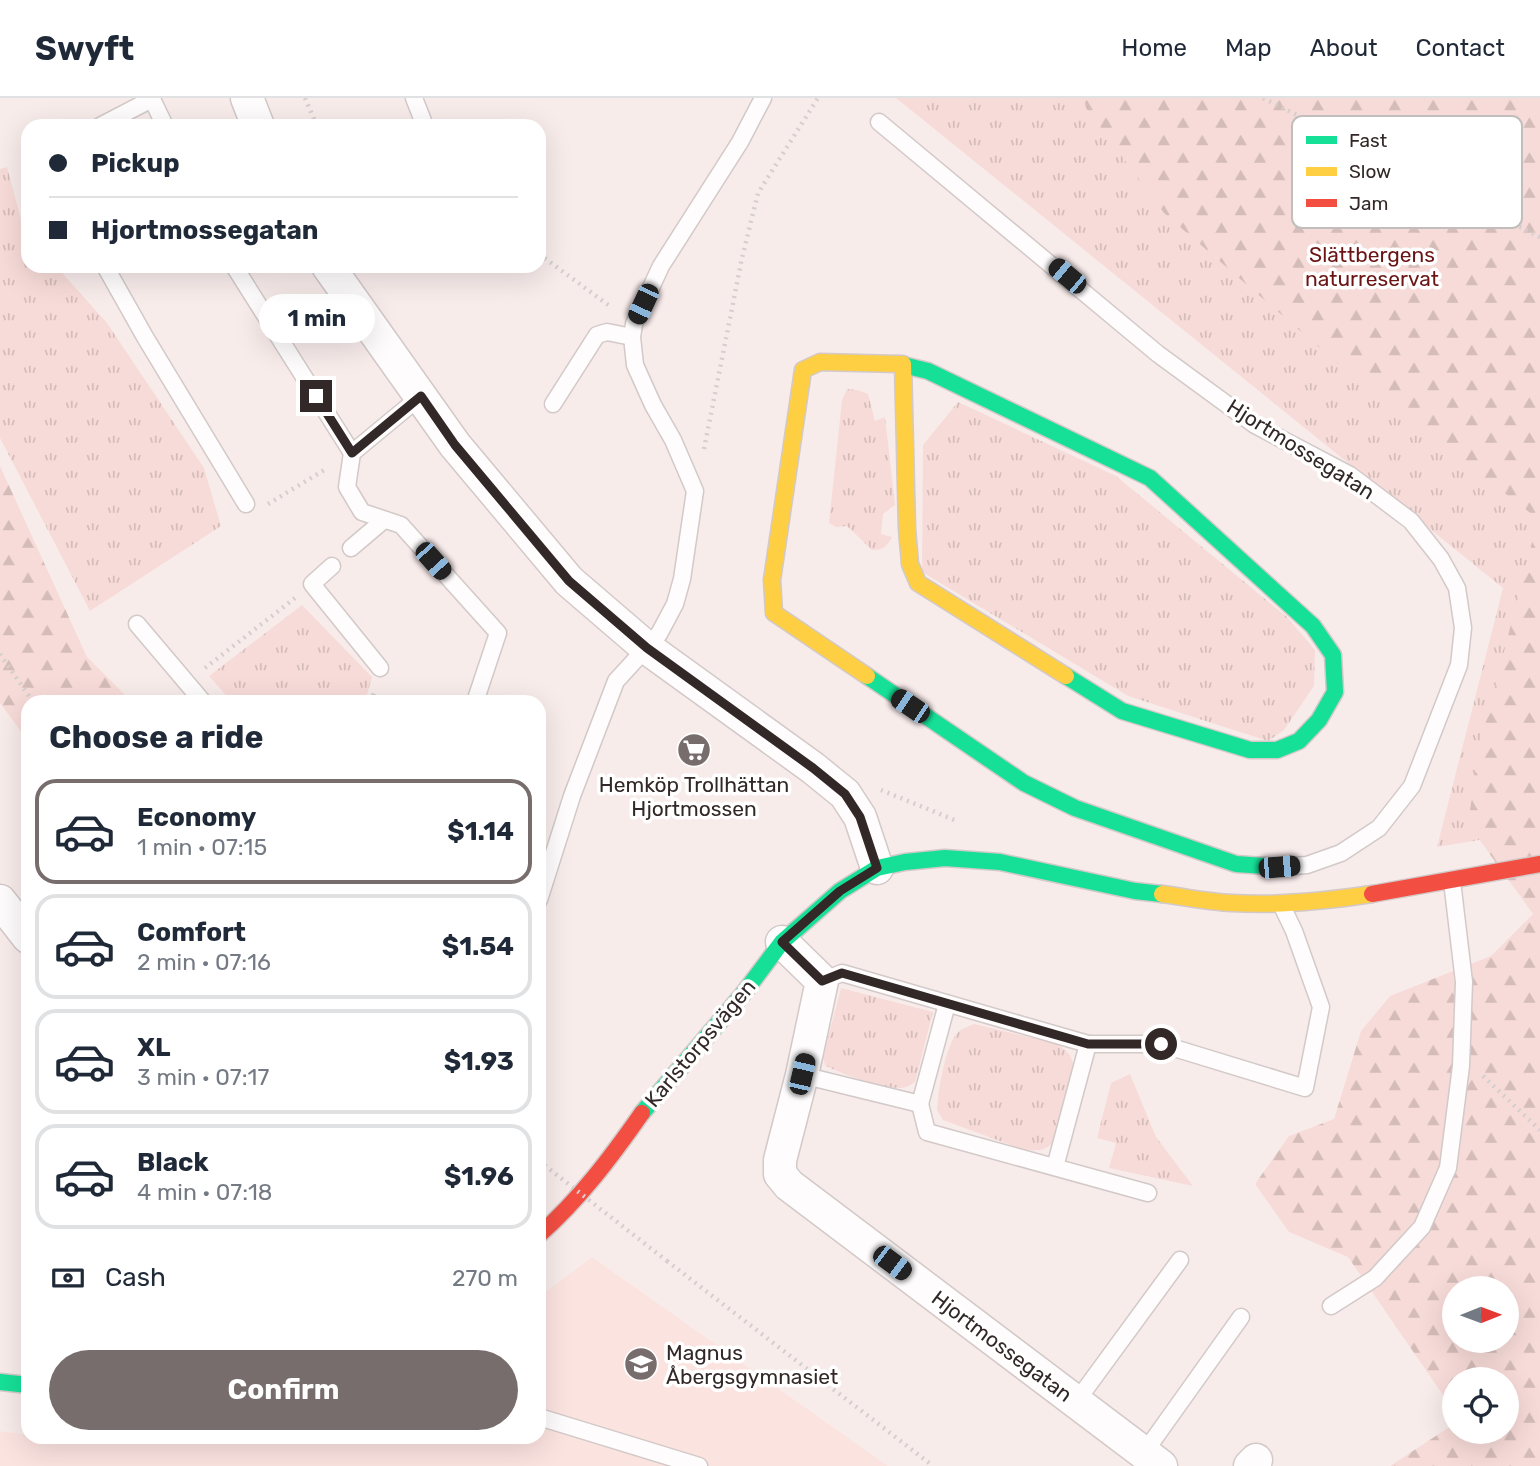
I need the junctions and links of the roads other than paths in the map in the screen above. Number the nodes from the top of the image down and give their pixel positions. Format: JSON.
{"nodes":[{"id":1,"x":153,"y":98,"type":"edge"},
{"id":2,"x":247,"y":98,"type":"edge"},
{"id":3,"x":414,"y":98,"type":"edge"},
{"id":4,"x":764,"y":98,"type":"edge"},
{"id":5,"x":113,"y":119,"type":"edge"},
{"id":6,"x":162,"y":119,"type":"edge"},
{"id":7,"x":255,"y":119,"type":"edge"},
{"id":8,"x":422,"y":119,"type":"edge"},
{"id":9,"x":879,"y":122,"type":"dead end"},
{"id":10,"x":109,"y":273,"type":"edge"},
{"id":11,"x":238,"y":273,"type":"edge"},
{"id":12,"x":333,"y":273,"type":"edge"},
{"id":13,"x":633,"y":331,"type":"junction"},
{"id":14,"x":903,"y":364,"type":"junction"},
{"id":15,"x":421,"y":396,"type":"junction"},
{"id":16,"x":553,"y":404,"type":"dead end"},
{"id":17,"x":352,"y":453,"type":"junction"},
{"id":18,"x":246,"y":504,"type":"road end"},
{"id":19,"x":384,"y":520,"type":"junction"},
{"id":20,"x":351,"y":548,"type":"dead end"},
{"id":21,"x":332,"y":566,"type":"dead end"},
{"id":22,"x":137,"y":624,"type":"dead end"},
{"id":23,"x":647,"y":648,"type":"junction"},
{"id":24,"x":380,"y":668,"type":"dead end"},
{"id":25,"x":197,"y":695,"type":"edge"},
{"id":26,"x":477,"y":695,"type":"edge"},
{"id":27,"x":1540,"y":864,"type":"edge"},
{"id":28,"x":877,"y":868,"type":"junction"},
{"id":29,"x":546,"y":878,"type":"edge"},
{"id":30,"x":1452,"y":881,"type":"junction"},
{"id":31,"x":1280,"y":885,"type":"junction"},
{"id":32,"x":0,"y":901,"type":"edge"},
{"id":33,"x":21,"y":928,"type":"edge"},
{"id":34,"x":782,"y":942,"type":"junction"},
{"id":35,"x":822,"y":981,"type":"junction"},
{"id":36,"x":947,"y":1004,"type":"junction"},
{"id":37,"x":1088,"y":1044,"type":"junction"},
{"id":38,"x":802,"y":1074,"type":"junction"},
{"id":39,"x":920,"y":1104,"type":"junction"},
{"id":40,"x":1055,"y":1167,"type":"junction"},
{"id":41,"x":1148,"y":1193,"type":"dead end"},
{"id":42,"x":546,"y":1228,"type":"edge"},
{"id":43,"x":1180,"y":1260,"type":"dead end"},
{"id":44,"x":1331,"y":1306,"type":"dead end"},
{"id":45,"x":1241,"y":1317,"type":"dead end"},
{"id":46,"x":0,"y":1382,"type":"edge"},
{"id":47,"x":21,"y":1384,"type":"edge"},
{"id":48,"x":1076,"y":1402,"type":"junction"},
{"id":49,"x":546,"y":1419,"type":"edge"},
{"id":50,"x":1153,"y":1460,"type":"edge"},
{"id":51,"x":699,"y":1466,"type":"edge"}],
"edges":[{"from":1,"to":5,"type":"lane"},
{"from":1,"to":6,"type":"lane"},
{"from":2,"to":7,"type":"street"},
{"from":3,"to":8,"type":"lane"},
{"from":4,"to":13,"type":"lane"},
{"from":9,"to":31,"type":"lane","name":"Hjortmossegatan"},
{"from":10,"to":18,"type":"lane"},
{"from":11,"to":17,"type":"lane"},
{"from":12,"to":15,"type":"street"},
{"from":13,"to":16,"type":"lane"},
{"from":13,"to":23,"type":"lane"},
{"from":14,"to":14,"type":"street"},
{"from":14,"to":31,"type":"street"},
{"from":15,"to":17,"type":"lane"},
{"from":15,"to":23,"type":"street"},
{"from":17,"to":19,"type":"lane"},
{"from":19,"to":20,"type":"lane"},
{"from":19,"to":26,"type":"lane"},
{"from":21,"to":24,"type":"lane"},
{"from":22,"to":25,"type":"lane"},
{"from":23,"to":28,"type":"street"},
{"from":23,"to":29,"type":"lane"},
{"from":27,"to":30,"type":"street","name":"Hjortmossegatan"},
{"from":28,"to":31,"type":"street","name":"Hjortmossegatan"},
{"from":28,"to":34,"type":"street","name":"Karlstorpsvägen"},
{"from":30,"to":31,"type":"street","name":"Hjortmossegatan"},
{"from":30,"to":44,"type":"lane"},
{"from":31,"to":37,"type":"lane"},
{"from":32,"to":33,"type":"street"},
{"from":34,"to":35,"type":"street"},
{"from":34,"to":42,"type":"street","name":"Karlstorpsvägen"},
{"from":35,"to":36,"type":"lane"},
{"from":35,"to":38,"type":"street","name":"Hjortmossegatan"},
{"from":36,"to":37,"type":"lane"},
{"from":36,"to":39,"type":"lane"},
{"from":37,"to":40,"type":"lane"},
{"from":38,"to":39,"type":"lane"},
{"from":38,"to":48,"type":"street","name":"Hjortmossegatan"},
{"from":39,"to":40,"type":"lane"},
{"from":40,"to":41,"type":"lane"},
{"from":43,"to":48,"type":"lane"},
{"from":45,"to":50,"type":"lane"},
{"from":46,"to":47,"type":"street"},
{"from":48,"to":50,"type":"street","name":"Hjortmossegatan"},
{"from":49,"to":51,"type":"lane"}]}
